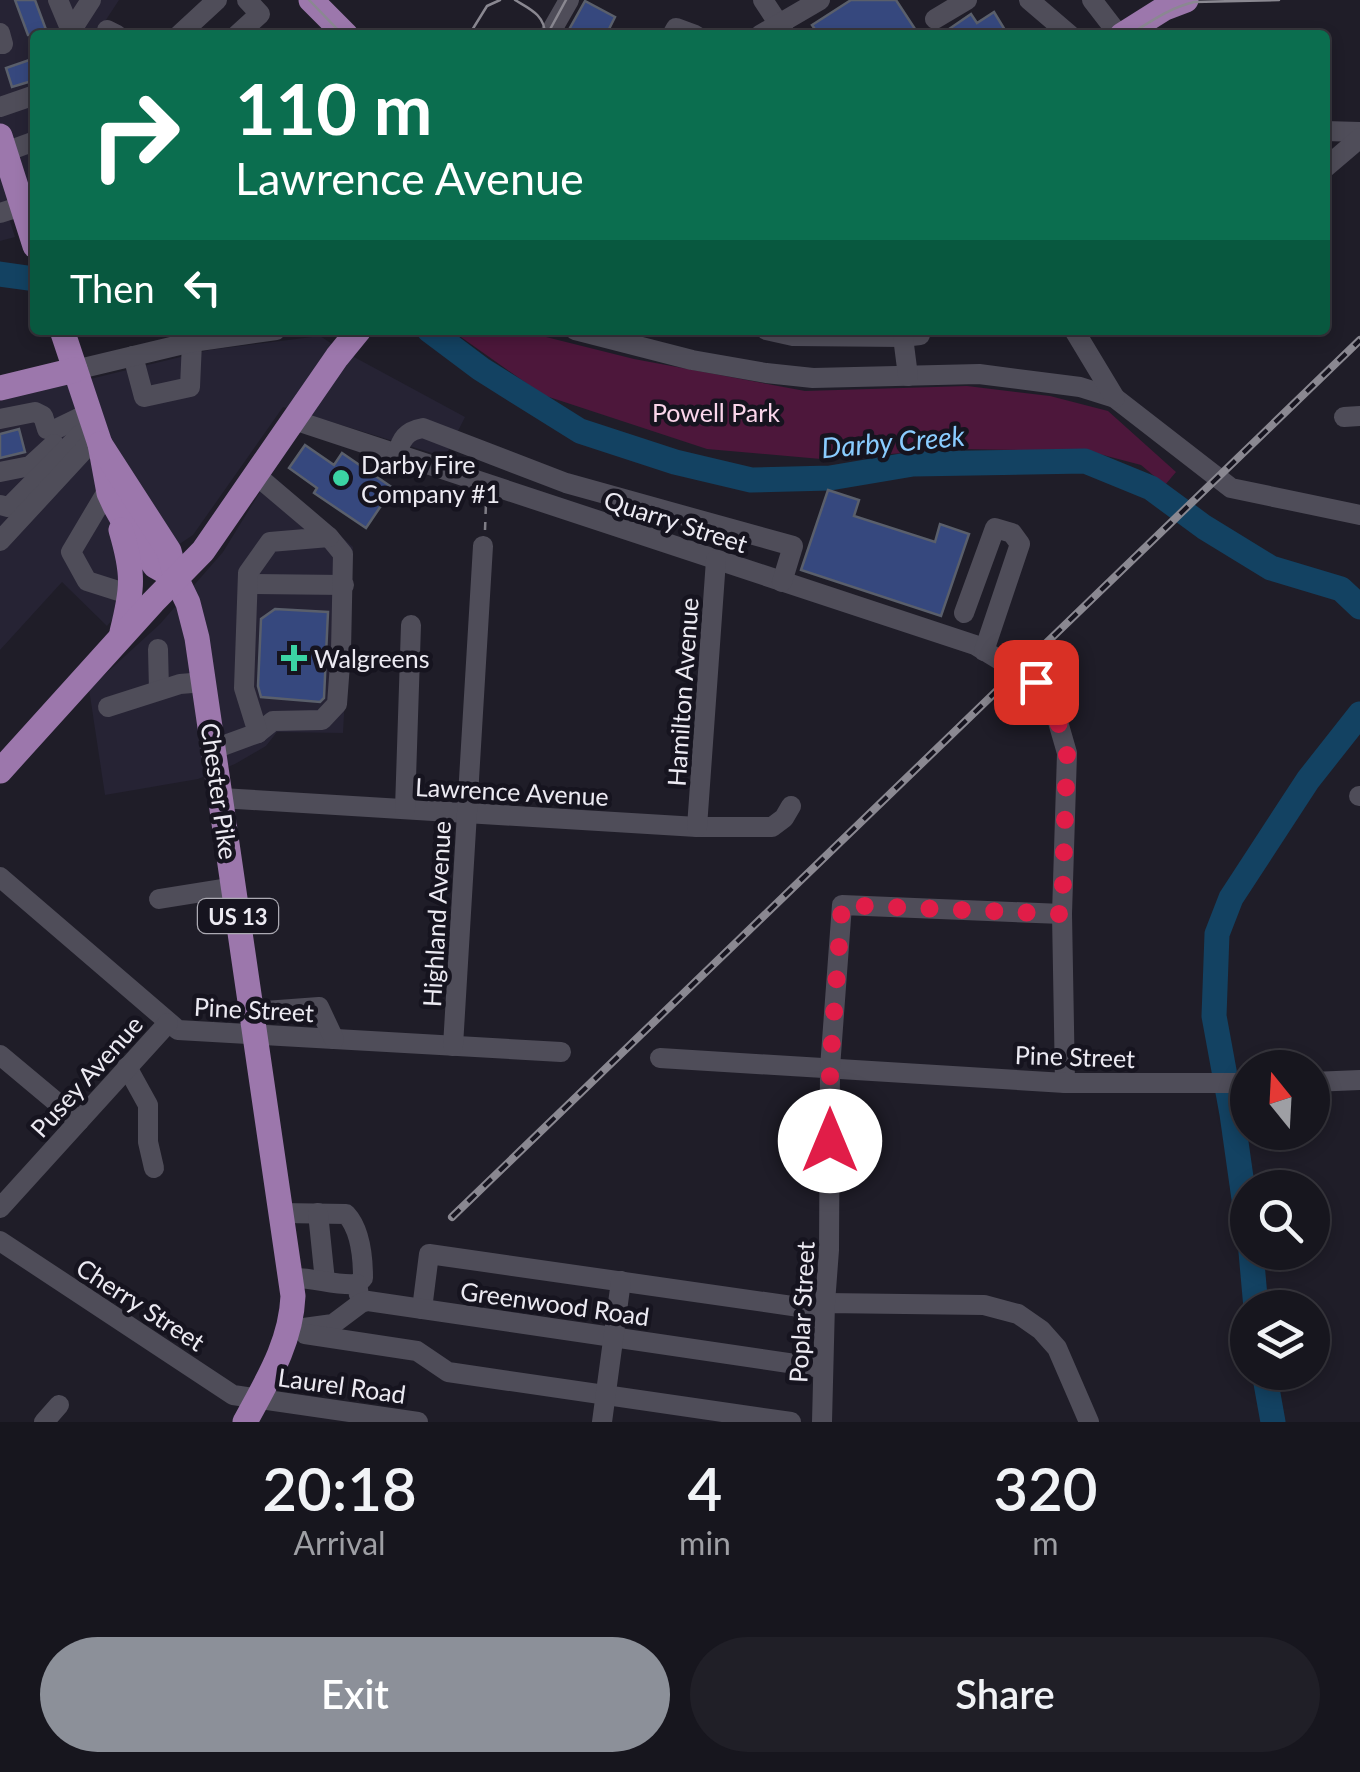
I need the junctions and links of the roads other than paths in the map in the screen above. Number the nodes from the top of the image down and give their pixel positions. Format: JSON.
{"nodes":[{"id":1,"x":58,"y":0,"type":"edge"},
{"id":2,"x":91,"y":0,"type":"edge"},
{"id":3,"x":216,"y":0,"type":"edge"},
{"id":4,"x":247,"y":0,"type":"edge"},
{"id":5,"x":568,"y":0,"type":"edge"},
{"id":6,"x":764,"y":0,"type":"edge"},
{"id":7,"x":820,"y":0,"type":"edge"},
{"id":8,"x":967,"y":0,"type":"edge"},
{"id":9,"x":1029,"y":0,"type":"edge"},
{"id":10,"x":1092,"y":0,"type":"edge"},
{"id":11,"x":1183,"y":0,"type":"edge"},
{"id":12,"x":313,"y":1,"type":"edge"},
{"id":13,"x":936,"y":18,"type":"dead end"},
{"id":14,"x":783,"y":29,"type":"edge"},
{"id":15,"x":71,"y":30,"type":"edge"},
{"id":16,"x":72,"y":30,"type":"edge"},
{"id":17,"x":184,"y":30,"type":"edge"},
{"id":18,"x":242,"y":30,"type":"edge"},
{"id":19,"x":341,"y":30,"type":"edge"},
{"id":20,"x":552,"y":30,"type":"edge"},
{"id":21,"x":1064,"y":30,"type":"edge"},
{"id":22,"x":1116,"y":30,"type":"edge"},
{"id":23,"x":1128,"y":30,"type":"edge"},
{"id":24,"x":0,"y":33,"type":"edge"},
{"id":25,"x":0,"y":44,"type":"edge"},
{"id":26,"x":30,"y":98,"type":"edge"},
{"id":27,"x":0,"y":107,"type":"edge"},
{"id":28,"x":1330,"y":132,"type":"edge"},
{"id":29,"x":1360,"y":135,"type":"edge"},
{"id":30,"x":30,"y":142,"type":"edge"},
{"id":31,"x":2,"y":147,"type":"edge"},
{"id":32,"x":1330,"y":163,"type":"edge"},
{"id":33,"x":20,"y":211,"type":"edge"},
{"id":34,"x":64,"y":335,"type":"edge"},
{"id":35,"x":225,"y":335,"type":"edge"},
{"id":36,"x":355,"y":335,"type":"edge"},
{"id":37,"x":793,"y":335,"type":"edge"},
{"id":38,"x":911,"y":335,"type":"edge"},
{"id":39,"x":1077,"y":335,"type":"edge"},
{"id":40,"x":622,"y":336,"type":"edge"},
{"id":41,"x":192,"y":342,"type":"junction"},
{"id":42,"x":133,"y":356,"type":"junction"},
{"id":43,"x":75,"y":370,"type":"junction"},
{"id":44,"x":790,"y":376,"type":"junction"},
{"id":45,"x":908,"y":376,"type":"junction"},
{"id":46,"x":0,"y":388,"type":"edge"},
{"id":47,"x":1116,"y":398,"type":"junction"},
{"id":48,"x":0,"y":419,"type":"edge"},
{"id":49,"x":294,"y":420,"type":"junction"},
{"id":50,"x":94,"y":426,"type":"junction"},
{"id":51,"x":396,"y":455,"type":"junction"},
{"id":52,"x":0,"y":472,"type":"edge"},
{"id":53,"x":256,"y":475,"type":"junction"},
{"id":54,"x":566,"y":483,"type":"junction"},
{"id":55,"x":112,"y":497,"type":"junction"},
{"id":56,"x":0,"y":505,"type":"edge"},
{"id":57,"x":558,"y":508,"type":"junction"},
{"id":58,"x":1360,"y":514,"type":"edge"},
{"id":59,"x":88,"y":522,"type":"junction"},
{"id":60,"x":123,"y":536,"type":"junction"},
{"id":61,"x":329,"y":537,"type":"junction"},
{"id":62,"x":484,"y":539,"type":"road end"},
{"id":63,"x":0,"y":541,"type":"edge"},
{"id":64,"x":716,"y":560,"type":"junction"},
{"id":65,"x":176,"y":578,"type":"junction"},
{"id":66,"x":782,"y":582,"type":"junction"},
{"id":67,"x":248,"y":584,"type":"junction"},
{"id":68,"x":344,"y":585,"type":"junction"},
{"id":69,"x":131,"y":595,"type":"junction"},
{"id":70,"x":964,"y":613,"type":"dead end"},
{"id":71,"x":411,"y":625,"type":"dead end"},
{"id":72,"x":120,"y":638,"type":"junction"},
{"id":73,"x":158,"y":649,"type":"dead end"},
{"id":74,"x":984,"y":650,"type":"junction"},
{"id":75,"x":204,"y":682,"type":"junction"},
{"id":76,"x":159,"y":690,"type":"junction"},
{"id":77,"x":108,"y":708,"type":"dead end"},
{"id":78,"x":258,"y":733,"type":"junction"},
{"id":79,"x":214,"y":749,"type":"junction"},
{"id":80,"x":0,"y":770,"type":"edge"},
{"id":81,"x":221,"y":798,"type":"junction"},
{"id":82,"x":792,"y":806,"type":"dead end"},
{"id":83,"x":405,"y":809,"type":"junction"},
{"id":84,"x":467,"y":813,"type":"junction"},
{"id":85,"x":698,"y":826,"type":"junction"},
{"id":86,"x":0,"y":877,"type":"edge"},
{"id":87,"x":234,"y":886,"type":"junction"},
{"id":88,"x":159,"y":898,"type":"dead end"},
{"id":89,"x":1062,"y":914,"type":"junction"},
{"id":90,"x":168,"y":1022,"type":"junction"},
{"id":91,"x":254,"y":1023,"type":"junction"},
{"id":92,"x":334,"y":1039,"type":"junction"},
{"id":93,"x":453,"y":1046,"type":"junction"},
{"id":94,"x":561,"y":1052,"type":"dead end"},
{"id":95,"x":0,"y":1055,"type":"edge"},
{"id":96,"x":660,"y":1058,"type":"dead end"},
{"id":97,"x":128,"y":1068,"type":"junction"},
{"id":98,"x":830,"y":1068,"type":"junction"},
{"id":99,"x":1360,"y":1080,"type":"edge"},
{"id":100,"x":1330,"y":1081,"type":"edge"},
{"id":101,"x":1065,"y":1082,"type":"junction"},
{"id":102,"x":1230,"y":1083,"type":"edge"},
{"id":103,"x":79,"y":1121,"type":"junction"},
{"id":104,"x":154,"y":1168,"type":"dead end"},
{"id":105,"x":0,"y":1208,"type":"edge"},
{"id":106,"x":282,"y":1212,"type":"junction"},
{"id":107,"x":318,"y":1213,"type":"junction"},
{"id":108,"x":0,"y":1241,"type":"edge"},
{"id":109,"x":291,"y":1278,"type":"junction"},
{"id":110,"x":620,"y":1281,"type":"junction"},
{"id":111,"x":325,"y":1282,"type":"junction"},
{"id":112,"x":359,"y":1294,"type":"junction"},
{"id":113,"x":825,"y":1303,"type":"junction"},
{"id":114,"x":422,"y":1309,"type":"junction"},
{"id":115,"x":289,"y":1330,"type":"junction"},
{"id":116,"x":614,"y":1337,"type":"junction"},
{"id":117,"x":822,"y":1368,"type":"junction"},
{"id":118,"x":607,"y":1395,"type":"junction"},
{"id":119,"x":258,"y":1398,"type":"junction"},
{"id":120,"x":58,"y":1406,"type":"dead end"},
{"id":121,"x":360,"y":1418,"type":"edge"},
{"id":122,"x":44,"y":1422,"type":"edge"},
{"id":123,"x":245,"y":1422,"type":"edge"},
{"id":124,"x":418,"y":1422,"type":"edge"},
{"id":125,"x":602,"y":1422,"type":"edge"},
{"id":126,"x":791,"y":1422,"type":"edge"},
{"id":127,"x":822,"y":1422,"type":"edge"},
{"id":128,"x":1088,"y":1422,"type":"edge"}],
"edges":[{"from":1,"to":15,"type":"street"},
{"from":2,"to":16,"type":"street"},
{"from":3,"to":17,"type":"street"},
{"from":4,"to":18,"type":"street"},
{"from":5,"to":20,"type":"street"},
{"from":6,"to":14,"type":"street"},
{"from":7,"to":14,"type":"street"},
{"from":8,"to":13,"type":"street"},
{"from":9,"to":21,"type":"street"},
{"from":10,"to":22,"type":"street"},
{"from":11,"to":23,"type":"main road"},
{"from":12,"to":19,"type":"main road"},
{"from":24,"to":25,"type":"street"},
{"from":26,"to":27,"type":"street"},
{"from":28,"to":29,"type":"street"},
{"from":29,"to":32,"type":"street"},
{"from":30,"to":31,"type":"street"},
{"from":31,"to":33,"type":"main road"},
{"from":34,"to":43,"type":"main road","number":"US 13"},
{"from":35,"to":41,"type":"street"},
{"from":36,"to":49,"type":"main road"},
{"from":37,"to":44,"type":"street"},
{"from":38,"to":45,"type":"street"},
{"from":39,"to":47,"type":"street"},
{"from":40,"to":44,"type":"street"},
{"from":41,"to":42,"type":"street"},
{"from":41,"to":42,"type":"street"},
{"from":42,"to":43,"type":"street"},
{"from":43,"to":46,"type":"main road"},
{"from":43,"to":50,"type":"main road","number":"US 13"},
{"from":44,"to":45,"type":"street"},
{"from":45,"to":47,"type":"street"},
{"from":47,"to":58,"type":"street"},
{"from":48,"to":50,"type":"street"},
{"from":49,"to":51,"type":"street","name":"Quarry Street"},
{"from":49,"to":53,"type":"main road"},
{"from":50,"to":52,"type":"street"},
{"from":50,"to":55,"type":"main road","number":"US 13"},
{"from":50,"to":56,"type":"street"},
{"from":50,"to":63,"type":"street"},
{"from":50,"to":65,"type":"main road","number":"US 13"},
{"from":51,"to":54,"type":"street"},
{"from":51,"to":57,"type":"street","name":"Quarry Street"},
{"from":53,"to":61,"type":"street"},
{"from":53,"to":65,"type":"main road"},
{"from":54,"to":57,"type":"street"},
{"from":54,"to":66,"type":"street"},
{"from":55,"to":59,"type":"street"},
{"from":55,"to":60,"type":"main road"},
{"from":55,"to":65,"type":"main road","number":"US 13"},
{"from":57,"to":64,"type":"street","name":"Quarry Street"},
{"from":59,"to":60,"type":"street"},
{"from":59,"to":69,"type":"street"},
{"from":60,"to":69,"type":"main road"},
{"from":61,"to":67,"type":"street"},
{"from":61,"to":68,"type":"street"},
{"from":62,"to":84,"type":"street","name":"Highland Avenue"},
{"from":64,"to":66,"type":"street","name":"Quarry Street"},
{"from":64,"to":85,"type":"street","name":"Hamilton Avenue"},
{"from":65,"to":72,"type":"main road"},
{"from":65,"to":75,"type":"main road","name":"Chester Pike","number":"US 13"},
{"from":66,"to":74,"type":"street","name":"Quarry Street"},
{"from":67,"to":68,"type":"street"},
{"from":67,"to":78,"type":"street"},
{"from":68,"to":78,"type":"street"},
{"from":69,"to":72,"type":"main road"},
{"from":70,"to":74,"type":"street"},
{"from":71,"to":83,"type":"street"},
{"from":72,"to":80,"type":"main road"},
{"from":73,"to":76,"type":"street"},
{"from":74,"to":89,"type":"street","name":"Quarry Street"},
{"from":75,"to":76,"type":"street"},
{"from":75,"to":79,"type":"main road","name":"Chester Pike","number":"US 13"},
{"from":76,"to":77,"type":"street"},
{"from":78,"to":79,"type":"street"},
{"from":79,"to":81,"type":"main road","name":"Chester Pike","number":"US 13"},
{"from":81,"to":83,"type":"street","name":"Lawrence Avenue"},
{"from":81,"to":87,"type":"main road","name":"Chester Pike","number":"US 13"},
{"from":82,"to":85,"type":"street","name":"Lawrence Avenue"},
{"from":83,"to":84,"type":"street","name":"Lawrence Avenue"},
{"from":84,"to":85,"type":"street","name":"Lawrence Avenue"},
{"from":84,"to":93,"type":"street","name":"Highland Avenue"},
{"from":86,"to":90,"type":"street","name":"Pine Street"},
{"from":87,"to":88,"type":"street"},
{"from":87,"to":91,"type":"main road","name":"Chester Pike","number":"US 13"},
{"from":89,"to":98,"type":"street","name":"Poplar Street"},
{"from":89,"to":101,"type":"street"},
{"from":90,"to":91,"type":"street","name":"Pine Street"},
{"from":90,"to":97,"type":"street","name":"Pusey Avenue"},
{"from":91,"to":92,"type":"street","name":"Pine Street"},
{"from":91,"to":92,"type":"street"},
{"from":91,"to":106,"type":"main road","name":"Chester Pike","number":"US 13"},
{"from":92,"to":93,"type":"street","name":"Pine Street"},
{"from":93,"to":94,"type":"street","name":"Pine Street"},
{"from":95,"to":103,"type":"street"},
{"from":96,"to":98,"type":"street","name":"Pine Street"},
{"from":97,"to":103,"type":"street","name":"Pusey Avenue"},
{"from":97,"to":104,"type":"street"},
{"from":98,"to":101,"type":"street","name":"Pine Street"},
{"from":98,"to":113,"type":"street","name":"Poplar Street"},
{"from":99,"to":100,"type":"street"},
{"from":101,"to":102,"type":"street","name":"Pine Street"},
{"from":103,"to":105,"type":"street","name":"Pusey Avenue"},
{"from":106,"to":107,"type":"street"},
{"from":106,"to":109,"type":"main road","name":"Chester Pike","number":"US 13"},
{"from":107,"to":111,"type":"street"},
{"from":107,"to":112,"type":"street"},
{"from":108,"to":119,"type":"street","name":"Cherry Street"},
{"from":109,"to":111,"type":"street","name":"Greenwood Road"},
{"from":109,"to":115,"type":"main road","name":"Chester Pike","number":"US 13"},
{"from":110,"to":113,"type":"street"},
{"from":110,"to":114,"type":"street"},
{"from":110,"to":116,"type":"street"},
{"from":111,"to":112,"type":"street","name":"Greenwood Road"},
{"from":112,"to":114,"type":"street","name":"Greenwood Road"},
{"from":112,"to":115,"type":"street"},
{"from":113,"to":117,"type":"street","name":"Poplar Street"},
{"from":113,"to":128,"type":"street"},
{"from":114,"to":116,"type":"street","name":"Greenwood Road"},
{"from":115,"to":118,"type":"street"},
{"from":115,"to":119,"type":"main road","name":"Chester Pike","number":"US 13"},
{"from":116,"to":117,"type":"street","name":"Greenwood Road"},
{"from":116,"to":118,"type":"street"},
{"from":117,"to":127,"type":"street","name":"Poplar Street"},
{"from":118,"to":125,"type":"street"},
{"from":118,"to":126,"type":"street"},
{"from":119,"to":121,"type":"street","name":"Laurel Road"},
{"from":119,"to":123,"type":"main road","name":"Chester Pike","number":"US 13"},
{"from":120,"to":122,"type":"street"},
{"from":121,"to":124,"type":"street","name":"Laurel Road"}]}
